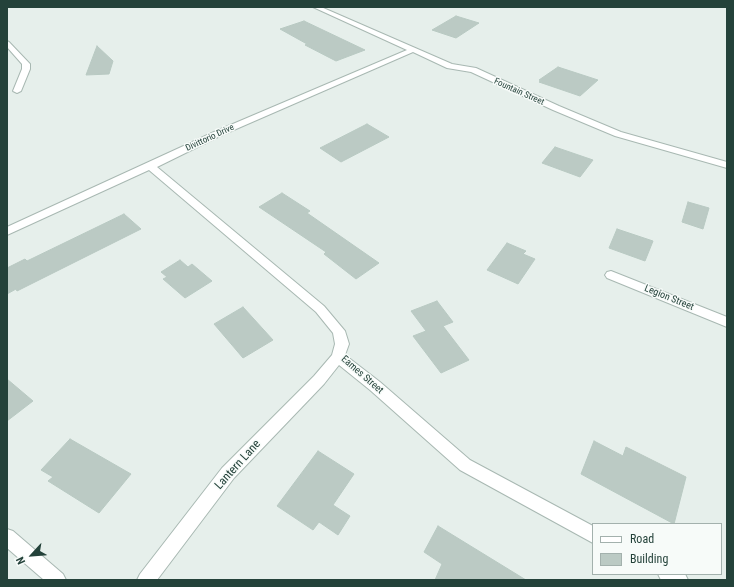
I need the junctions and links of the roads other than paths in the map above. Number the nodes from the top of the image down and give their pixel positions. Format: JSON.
{"nodes":[{"id":1,"x":316,"y":7,"type":"edge"},
{"id":2,"x":7,"y":43,"type":"edge"},
{"id":3,"x":414,"y":49,"type":"junction"},
{"id":4,"x":17,"y":91,"type":"dead end"},
{"id":5,"x":727,"y":165,"type":"edge"},
{"id":6,"x":150,"y":166,"type":"junction"},
{"id":7,"x":7,"y":231,"type":"edge"},
{"id":8,"x":611,"y":275,"type":"dead end"},
{"id":9,"x":727,"y":322,"type":"edge"},
{"id":10,"x":338,"y":357,"type":"junction"},
{"id":11,"x":592,"y":534,"type":"edge"},
{"id":12,"x":7,"y":537,"type":"edge"},
{"id":13,"x":669,"y":575,"type":"edge"},
{"id":14,"x":57,"y":580,"type":"edge"},
{"id":15,"x":146,"y":580,"type":"edge"},
{"id":16,"x":679,"y":580,"type":"edge"}],
"edges":[{"from":1,"to":3,"type":"street","name":"Fountain Street"},
{"from":2,"to":4,"type":"street"},
{"from":3,"to":5,"type":"street","name":"Fountain Street"},
{"from":3,"to":6,"type":"street","name":"Divittorio Drive"},
{"from":6,"to":7,"type":"street","name":"Divittorio Drive"},
{"from":6,"to":10,"type":"street","name":"Eames Street"},
{"from":8,"to":9,"type":"street","name":"Legion Street"},
{"from":10,"to":11,"type":"street","name":"Eames Street"},
{"from":10,"to":15,"type":"street","name":"Lantern Lane"},
{"from":12,"to":14,"type":"street"},
{"from":13,"to":16,"type":"street"}]}
